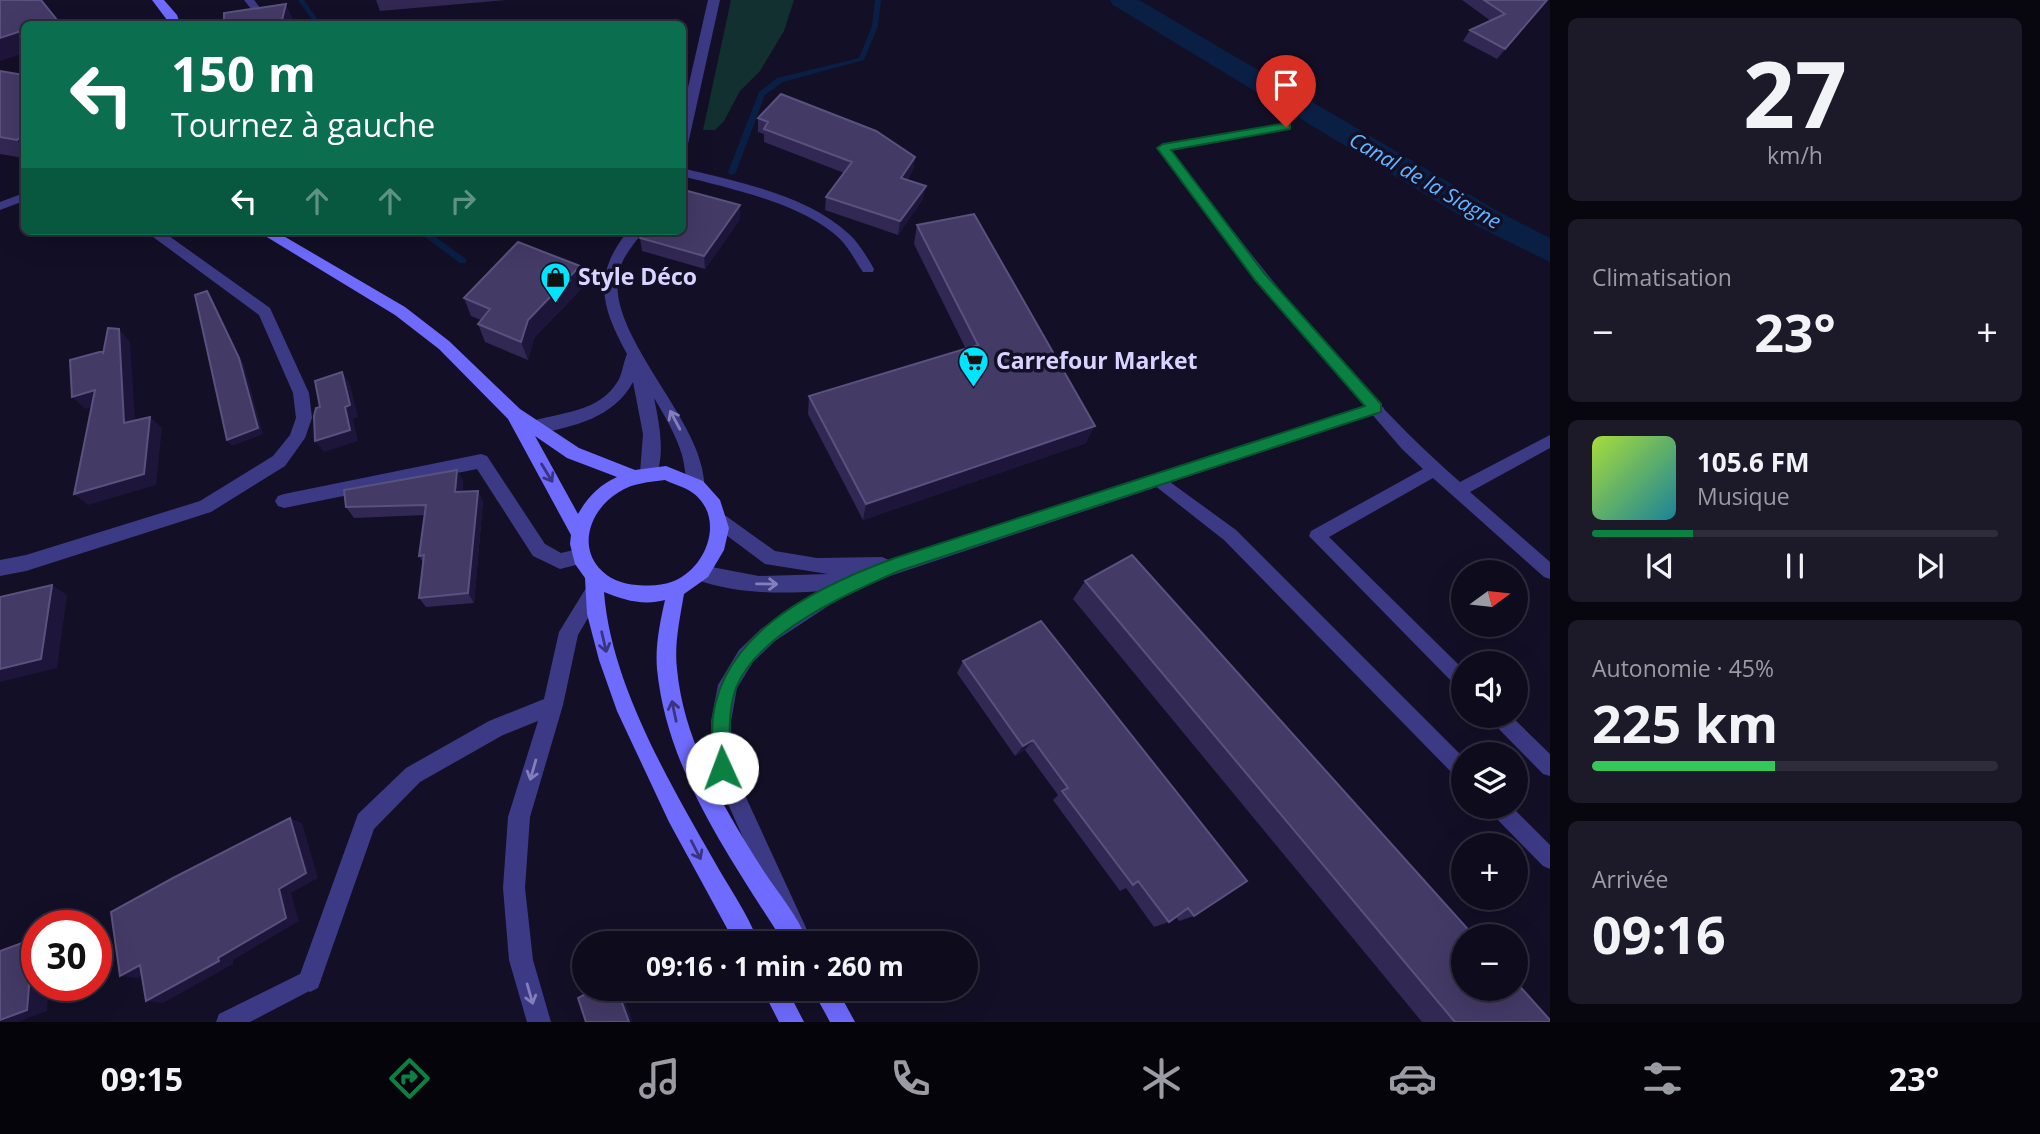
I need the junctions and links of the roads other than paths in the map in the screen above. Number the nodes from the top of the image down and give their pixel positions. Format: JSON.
{"nodes":[{"id":1,"x":158,"y":0,"type":"edge"},
{"id":2,"x":249,"y":0,"type":"edge"},
{"id":3,"x":714,"y":0,"type":"edge"},
{"id":4,"x":174,"y":21,"type":"edge"},
{"id":5,"x":266,"y":21,"type":"edge"},
{"id":6,"x":1286,"y":127,"type":"dead end"},
{"id":7,"x":686,"y":128,"type":"edge"},
{"id":8,"x":686,"y":173,"type":"edge"},
{"id":9,"x":21,"y":198,"type":"edge"},
{"id":10,"x":0,"y":206,"type":"edge"},
{"id":11,"x":158,"y":235,"type":"edge"},
{"id":12,"x":271,"y":235,"type":"edge"},
{"id":13,"x":633,"y":235,"type":"edge"},
{"id":14,"x":867,"y":269,"type":"dead end"},
{"id":15,"x":627,"y":337,"type":"junction"},
{"id":16,"x":633,"y":358,"type":"junction"},
{"id":17,"x":1376,"y":408,"type":"junction"},
{"id":18,"x":514,"y":414,"type":"junction"},
{"id":19,"x":536,"y":427,"type":"junction"},
{"id":20,"x":1550,"y":441,"type":"edge"},
{"id":21,"x":1434,"y":470,"type":"junction"},
{"id":22,"x":640,"y":474,"type":"junction"},
{"id":23,"x":1159,"y":480,"type":"junction"},
{"id":24,"x":696,"y":484,"type":"junction"},
{"id":25,"x":1458,"y":491,"type":"junction"},
{"id":26,"x":284,"y":501,"type":"dead end"},
{"id":27,"x":720,"y":521,"type":"junction"},
{"id":28,"x":579,"y":532,"type":"junction"},
{"id":29,"x":582,"y":556,"type":"junction"},
{"id":30,"x":895,"y":565,"type":"junction"},
{"id":31,"x":0,"y":568,"type":"edge"},
{"id":32,"x":1550,"y":572,"type":"edge"},
{"id":33,"x":701,"y":573,"type":"junction"},
{"id":34,"x":860,"y":578,"type":"junction"},
{"id":35,"x":593,"y":585,"type":"junction"},
{"id":36,"x":676,"y":589,"type":"junction"},
{"id":37,"x":1451,"y":669,"type":"edge"},
{"id":38,"x":553,"y":705,"type":"junction"},
{"id":39,"x":1510,"y":728,"type":"edge"},
{"id":40,"x":1451,"y":759,"type":"edge"},
{"id":41,"x":1550,"y":767,"type":"edge"},
{"id":42,"x":1511,"y":819,"type":"edge"},
{"id":43,"x":1550,"y":859,"type":"edge"},
{"id":44,"x":741,"y":931,"type":"edge"},
{"id":45,"x":790,"y":931,"type":"edge"},
{"id":46,"x":797,"y":931,"type":"edge"},
{"id":47,"x":310,"y":980,"type":"joint"},
{"id":48,"x":781,"y":1001,"type":"edge"},
{"id":49,"x":831,"y":1001,"type":"edge"},
{"id":50,"x":227,"y":1022,"type":"edge"},
{"id":51,"x":538,"y":1022,"type":"edge"},
{"id":52,"x":792,"y":1022,"type":"edge"},
{"id":53,"x":843,"y":1022,"type":"edge"}],
"edges":[{"from":1,"to":4,"type":"main road"},
{"from":2,"to":5,"type":"lane"},
{"from":3,"to":7,"type":"street"},
{"from":6,"to":17,"type":"lane"},
{"from":8,"to":14,"type":"lane"},
{"from":9,"to":10,"type":"lane"},
{"from":11,"to":31,"type":"street"},
{"from":12,"to":18,"type":"main road"},
{"from":13,"to":15,"type":"street"},
{"from":15,"to":16,"type":"street"},
{"from":24,"to":15,"type":"street","one_way":true},
{"from":16,"to":19,"type":"street"},
{"from":16,"to":22,"type":"street"},
{"from":17,"to":21,"type":"lane"},
{"from":17,"to":23,"type":"street"},
{"from":18,"to":19,"type":"main road"},
{"from":18,"to":28,"type":"main road","one_way":true},
{"from":19,"to":22,"type":"main road"},
{"from":20,"to":25,"type":"lane"},
{"from":21,"to":25,"type":"lane"},
{"from":21,"to":37,"type":"lane"},
{"from":22,"to":24,"type":"main road"},
{"from":22,"to":28,"type":"main road"},
{"from":23,"to":30,"type":"street"},
{"from":23,"to":40,"type":"lane"},
{"from":24,"to":27,"type":"main road"},
{"from":25,"to":32,"type":"lane"},
{"from":26,"to":29,"type":"street"},
{"from":27,"to":30,"type":"street"},
{"from":27,"to":33,"type":"main road"},
{"from":28,"to":29,"type":"main road"},
{"from":29,"to":35,"type":"main road"},
{"from":30,"to":34,"type":"street"},
{"from":33,"to":34,"type":"street","one_way":true},
{"from":33,"to":36,"type":"main road"},
{"from":34,"to":46,"type":"street"},
{"from":35,"to":36,"type":"main road"},
{"from":35,"to":38,"type":"street"},
{"from":35,"to":44,"type":"main road","one_way":true},
{"from":45,"to":36,"type":"main road","one_way":true},
{"from":38,"to":47,"type":"street"},
{"from":38,"to":51,"type":"street","one_way":true},
{"from":39,"to":41,"type":"lane"},
{"from":42,"to":43,"type":"lane"},
{"from":47,"to":50,"type":"lane"},
{"from":48,"to":52,"type":"main road"},
{"from":49,"to":53,"type":"main road"}]}
